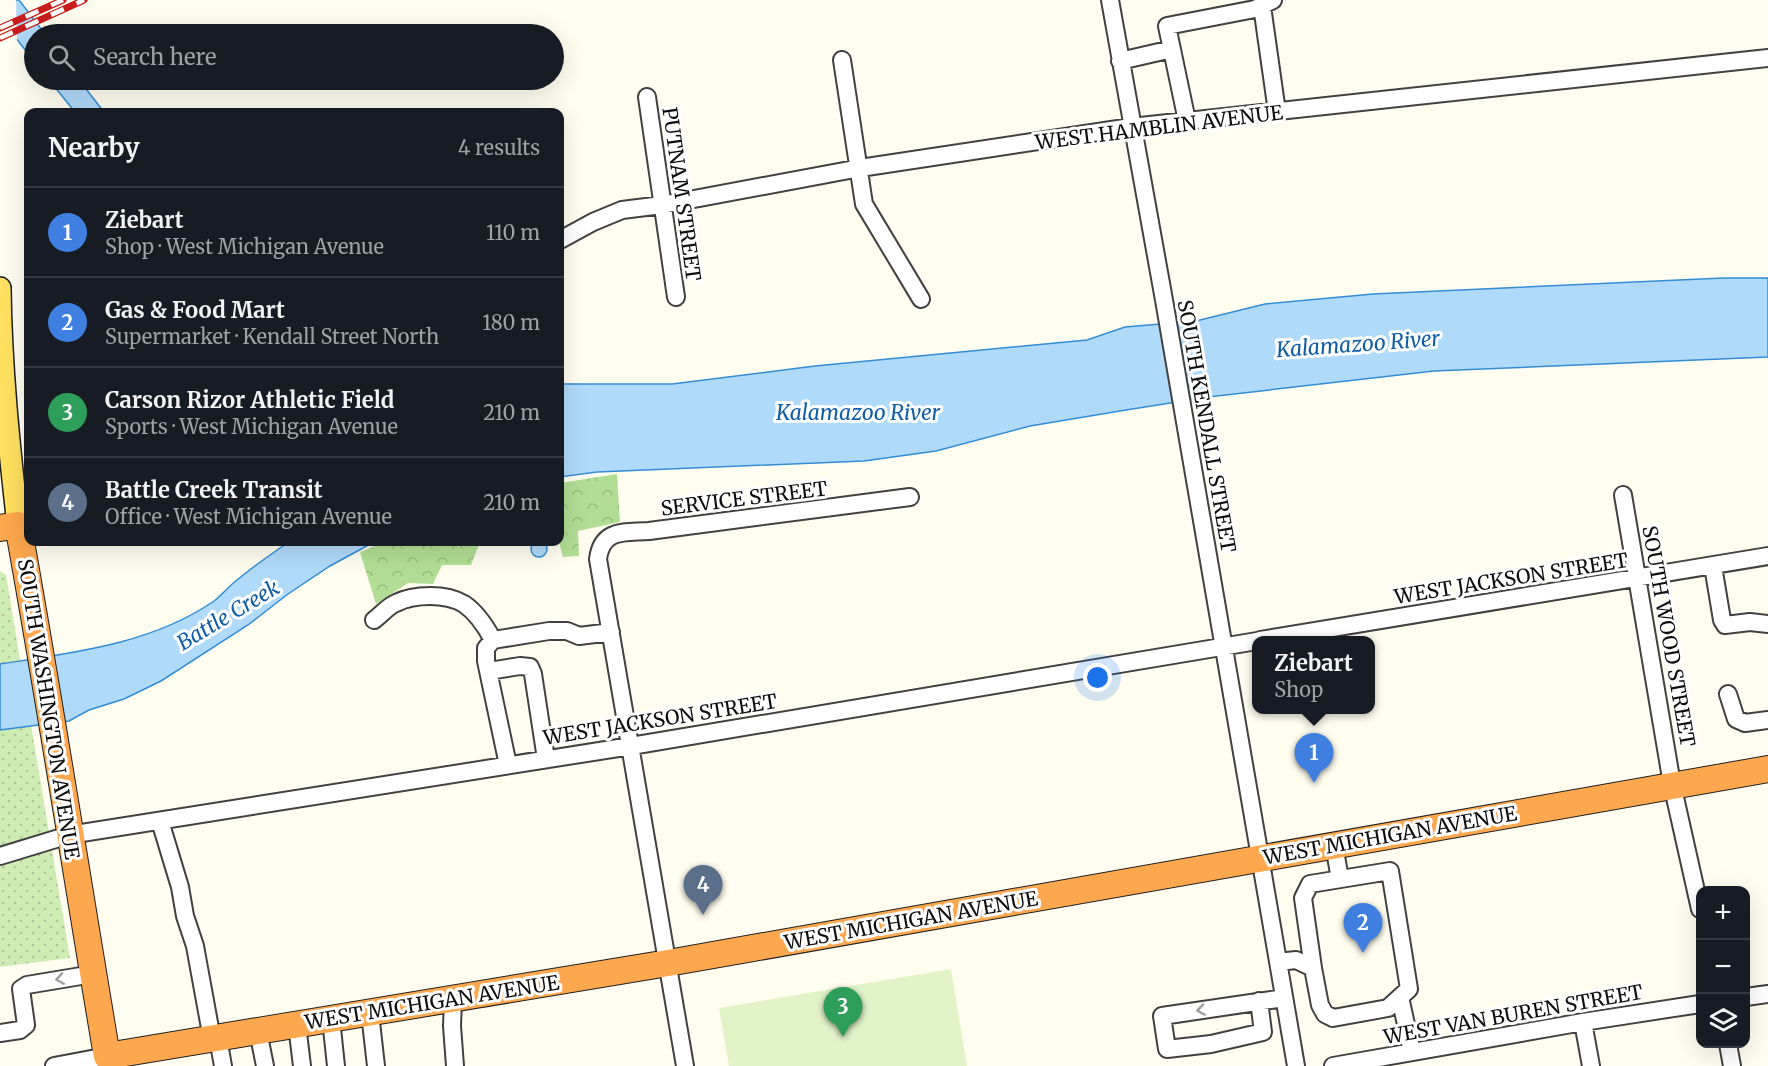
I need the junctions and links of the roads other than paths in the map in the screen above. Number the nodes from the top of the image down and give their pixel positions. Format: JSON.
{"nodes":[{"id":1,"x":1110,"y":0,"type":"edge"},
{"id":2,"x":1267,"y":3,"type":"edge"},
{"id":3,"x":1172,"y":50,"type":"junction"},
{"id":4,"x":1768,"y":58,"type":"edge"},
{"id":5,"x":842,"y":60,"type":"dead end"},
{"id":6,"x":1120,"y":61,"type":"junction"},
{"id":7,"x":647,"y":97,"type":"dead end"},
{"id":8,"x":1277,"y":112,"type":"junction"},
{"id":9,"x":1187,"y":121,"type":"junction"},
{"id":10,"x":1131,"y":127,"type":"junction"},
{"id":11,"x":860,"y":168,"type":"junction"},
{"id":12,"x":662,"y":205,"type":"junction"},
{"id":13,"x":564,"y":238,"type":"edge"},
{"id":14,"x":0,"y":288,"type":"edge"},
{"id":15,"x":676,"y":297,"type":"dead end"},
{"id":16,"x":921,"y":299,"type":"dead end"},
{"id":17,"x":1,"y":352,"type":"edge"},
{"id":18,"x":1623,"y":495,"type":"dead end"},
{"id":19,"x":910,"y":497,"type":"dead end"},
{"id":20,"x":16,"y":525,"type":"edge"},
{"id":21,"x":1768,"y":556,"type":"edge"},
{"id":22,"x":1713,"y":566,"type":"junction"},
{"id":23,"x":1638,"y":579,"type":"junction"},
{"id":24,"x":374,"y":620,"type":"dead end"},
{"id":25,"x":1768,"y":624,"type":"edge"},
{"id":26,"x":611,"y":632,"type":"junction"},
{"id":27,"x":1290,"y":636,"type":"edge"},
{"id":28,"x":494,"y":640,"type":"junction"},
{"id":29,"x":1252,"y":642,"type":"edge"},
{"id":30,"x":1224,"y":646,"type":"junction"},
{"id":31,"x":489,"y":671,"type":"junction"},
{"id":32,"x":1728,"y":694,"type":"dead end"},
{"id":33,"x":1768,"y":720,"type":"edge"},
{"id":34,"x":631,"y":746,"type":"junction"},
{"id":35,"x":546,"y":759,"type":"junction"},
{"id":36,"x":508,"y":765,"type":"junction"},
{"id":37,"x":1768,"y":769,"type":"edge"},
{"id":38,"x":1672,"y":784,"type":"junction"},
{"id":39,"x":160,"y":821,"type":"junction"},
{"id":40,"x":69,"y":835,"type":"junction"},
{"id":41,"x":1334,"y":846,"type":"junction"},
{"id":42,"x":0,"y":856,"type":"edge"},
{"id":43,"x":1260,"y":859,"type":"junction"},
{"id":44,"x":1340,"y":879,"type":"junction"},
{"id":45,"x":1696,"y":887,"type":"edge"},
{"id":46,"x":668,"y":963,"type":"junction"},
{"id":47,"x":1278,"y":963,"type":"junction"},
{"id":48,"x":1313,"y":968,"type":"junction"},
{"id":49,"x":93,"y":974,"type":"junction"},
{"id":50,"x":1768,"y":994,"type":"edge"},
{"id":51,"x":1750,"y":996,"type":"edge"},
{"id":52,"x":1400,"y":997,"type":"junction"},
{"id":53,"x":1284,"y":998,"type":"junction"},
{"id":54,"x":453,"y":999,"type":"junction"},
{"id":55,"x":1259,"y":1001,"type":"junction"},
{"id":56,"x":1696,"y":1005,"type":"edge"},
{"id":57,"x":370,"y":1013,"type":"junction"},
{"id":58,"x":331,"y":1019,"type":"junction"},
{"id":59,"x":1583,"y":1022,"type":"junction"},
{"id":60,"x":297,"y":1025,"type":"junction"},
{"id":61,"x":0,"y":1033,"type":"edge"},
{"id":62,"x":215,"y":1038,"type":"junction"},
{"id":63,"x":1729,"y":1048,"type":"edge"},
{"id":64,"x":261,"y":1049,"type":"edge"},
{"id":65,"x":1412,"y":1052,"type":"junction"},
{"id":66,"x":108,"y":1061,"type":"edge"},
{"id":67,"x":54,"y":1066,"type":"edge"},
{"id":68,"x":223,"y":1066,"type":"edge"},
{"id":69,"x":302,"y":1066,"type":"edge"},
{"id":70,"x":336,"y":1066,"type":"edge"},
{"id":71,"x":376,"y":1066,"type":"edge"},
{"id":72,"x":455,"y":1066,"type":"edge"},
{"id":73,"x":685,"y":1066,"type":"edge"},
{"id":74,"x":1296,"y":1066,"type":"edge"},
{"id":75,"x":1333,"y":1066,"type":"edge"},
{"id":76,"x":1592,"y":1066,"type":"edge"},
{"id":77,"x":1732,"y":1066,"type":"edge"}],
"edges":[{"from":1,"to":6,"type":"street","name":"SOUTH KENDALL STREET"},
{"from":2,"to":3,"type":"street"},
{"from":2,"to":8,"type":"street"},
{"from":3,"to":6,"type":"street"},
{"from":3,"to":9,"type":"street"},
{"from":4,"to":8,"type":"street","name":"WEST HAMBLIN AVENUE"},
{"from":5,"to":11,"type":"street"},
{"from":6,"to":10,"type":"street","name":"SOUTH KENDALL STREET"},
{"from":7,"to":12,"type":"street","name":"PUTNAM STREET"},
{"from":8,"to":9,"type":"street","name":"WEST HAMBLIN AVENUE"},
{"from":9,"to":10,"type":"street","name":"WEST HAMBLIN AVENUE"},
{"from":10,"to":11,"type":"street","name":"WEST HAMBLIN AVENUE"},
{"from":10,"to":30,"type":"street","name":"SOUTH KENDALL STREET"},
{"from":11,"to":12,"type":"street","name":"WEST HAMBLIN AVENUE"},
{"from":11,"to":16,"type":"street"},
{"from":12,"to":13,"type":"street","name":"WEST HAMBLIN AVENUE"},
{"from":12,"to":15,"type":"street","name":"PUTNAM STREET"},
{"from":14,"to":17,"type":"main road","name":"SOUTH WASHINGTON AVENUE"},
{"from":17,"to":20,"type":"main road","name":"SOUTH WASHINGTON AVENUE"},
{"from":18,"to":23,"type":"street","name":"SOUTH WOOD STREET"},
{"from":19,"to":26,"type":"street","name":"SERVICE STREET"},
{"from":20,"to":40,"type":"highway","name":"SOUTH WASHINGTON AVENUE"},
{"from":21,"to":22,"type":"street","name":"WEST JACKSON STREET"},
{"from":22,"to":23,"type":"street","name":"WEST JACKSON STREET"},
{"from":22,"to":25,"type":"street"},
{"from":23,"to":27,"type":"street","name":"WEST JACKSON STREET"},
{"from":23,"to":38,"type":"street","name":"SOUTH WOOD STREET"},
{"from":24,"to":28,"type":"street"},
{"from":26,"to":28,"type":"street"},
{"from":26,"to":34,"type":"street"},
{"from":28,"to":31,"type":"street"},
{"from":29,"to":30,"type":"street","name":"WEST JACKSON STREET"},
{"from":30,"to":34,"type":"street","name":"WEST JACKSON STREET"},
{"from":30,"to":43,"type":"street","name":"SOUTH KENDALL STREET"},
{"from":31,"to":35,"type":"street"},
{"from":31,"to":36,"type":"street"},
{"from":32,"to":33,"type":"street"},
{"from":34,"to":35,"type":"street","name":"WEST JACKSON STREET"},
{"from":34,"to":46,"type":"street"},
{"from":35,"to":36,"type":"street","name":"WEST JACKSON STREET"},
{"from":36,"to":39,"type":"street","name":"WEST JACKSON STREET"},
{"from":37,"to":38,"type":"highway","name":"WEST MICHIGAN AVENUE"},
{"from":38,"to":41,"type":"highway","name":"WEST MICHIGAN AVENUE"},
{"from":38,"to":45,"type":"street","name":"SOUTH WOOD STREET"},
{"from":39,"to":40,"type":"street","name":"WEST JACKSON STREET"},
{"from":39,"to":62,"type":"street"},
{"from":40,"to":42,"type":"street","name":"WEST JACKSON STREET"},
{"from":40,"to":49,"type":"highway","name":"SOUTH WASHINGTON AVENUE"},
{"from":41,"to":43,"type":"highway","name":"WEST MICHIGAN AVENUE"},
{"from":41,"to":44,"type":"street"},
{"from":43,"to":46,"type":"highway","name":"WEST MICHIGAN AVENUE"},
{"from":43,"to":47,"type":"street","name":"SOUTH KENDALL STREET"},
{"from":44,"to":48,"type":"street"},
{"from":44,"to":52,"type":"street"},
{"from":46,"to":54,"type":"highway","name":"WEST MICHIGAN AVENUE"},
{"from":46,"to":73,"type":"street"},
{"from":47,"to":48,"type":"street"},
{"from":47,"to":53,"type":"street","name":"SOUTH KENDALL STREET"},
{"from":48,"to":52,"type":"street"},
{"from":49,"to":61,"type":"street","one_way":true},
{"from":49,"to":66,"type":"highway","name":"SOUTH WASHINGTON AVENUE"},
{"from":50,"to":51,"type":"street"},
{"from":52,"to":65,"type":"street"},
{"from":53,"to":55,"type":"street"},
{"from":53,"to":74,"type":"street","name":"SOUTH KENDALL STREET"},
{"from":54,"to":57,"type":"highway","name":"WEST MICHIGAN AVENUE"},
{"from":54,"to":72,"type":"street"},
{"from":55,"to":55,"type":"street","one_way":true},
{"from":56,"to":59,"type":"street","name":"WEST VAN BUREN STREET"},
{"from":57,"to":58,"type":"highway","name":"WEST MICHIGAN AVENUE"},
{"from":57,"to":71,"type":"street"},
{"from":58,"to":60,"type":"highway","name":"WEST MICHIGAN AVENUE"},
{"from":58,"to":70,"type":"street"},
{"from":59,"to":65,"type":"street","name":"WEST VAN BUREN STREET"},
{"from":59,"to":76,"type":"street"},
{"from":60,"to":64,"type":"highway","name":"WEST MICHIGAN AVENUE"},
{"from":60,"to":69,"type":"street"},
{"from":62,"to":64,"type":"highway","name":"WEST MICHIGAN AVENUE"},
{"from":62,"to":66,"type":"highway","name":"WEST MICHIGAN AVENUE"},
{"from":62,"to":68,"type":"street"},
{"from":63,"to":77,"type":"street"},
{"from":65,"to":75,"type":"street","name":"WEST VAN BUREN STREET"},
{"from":66,"to":67,"type":"street","name":"WEST MICHIGAN AVENUE"}]}
